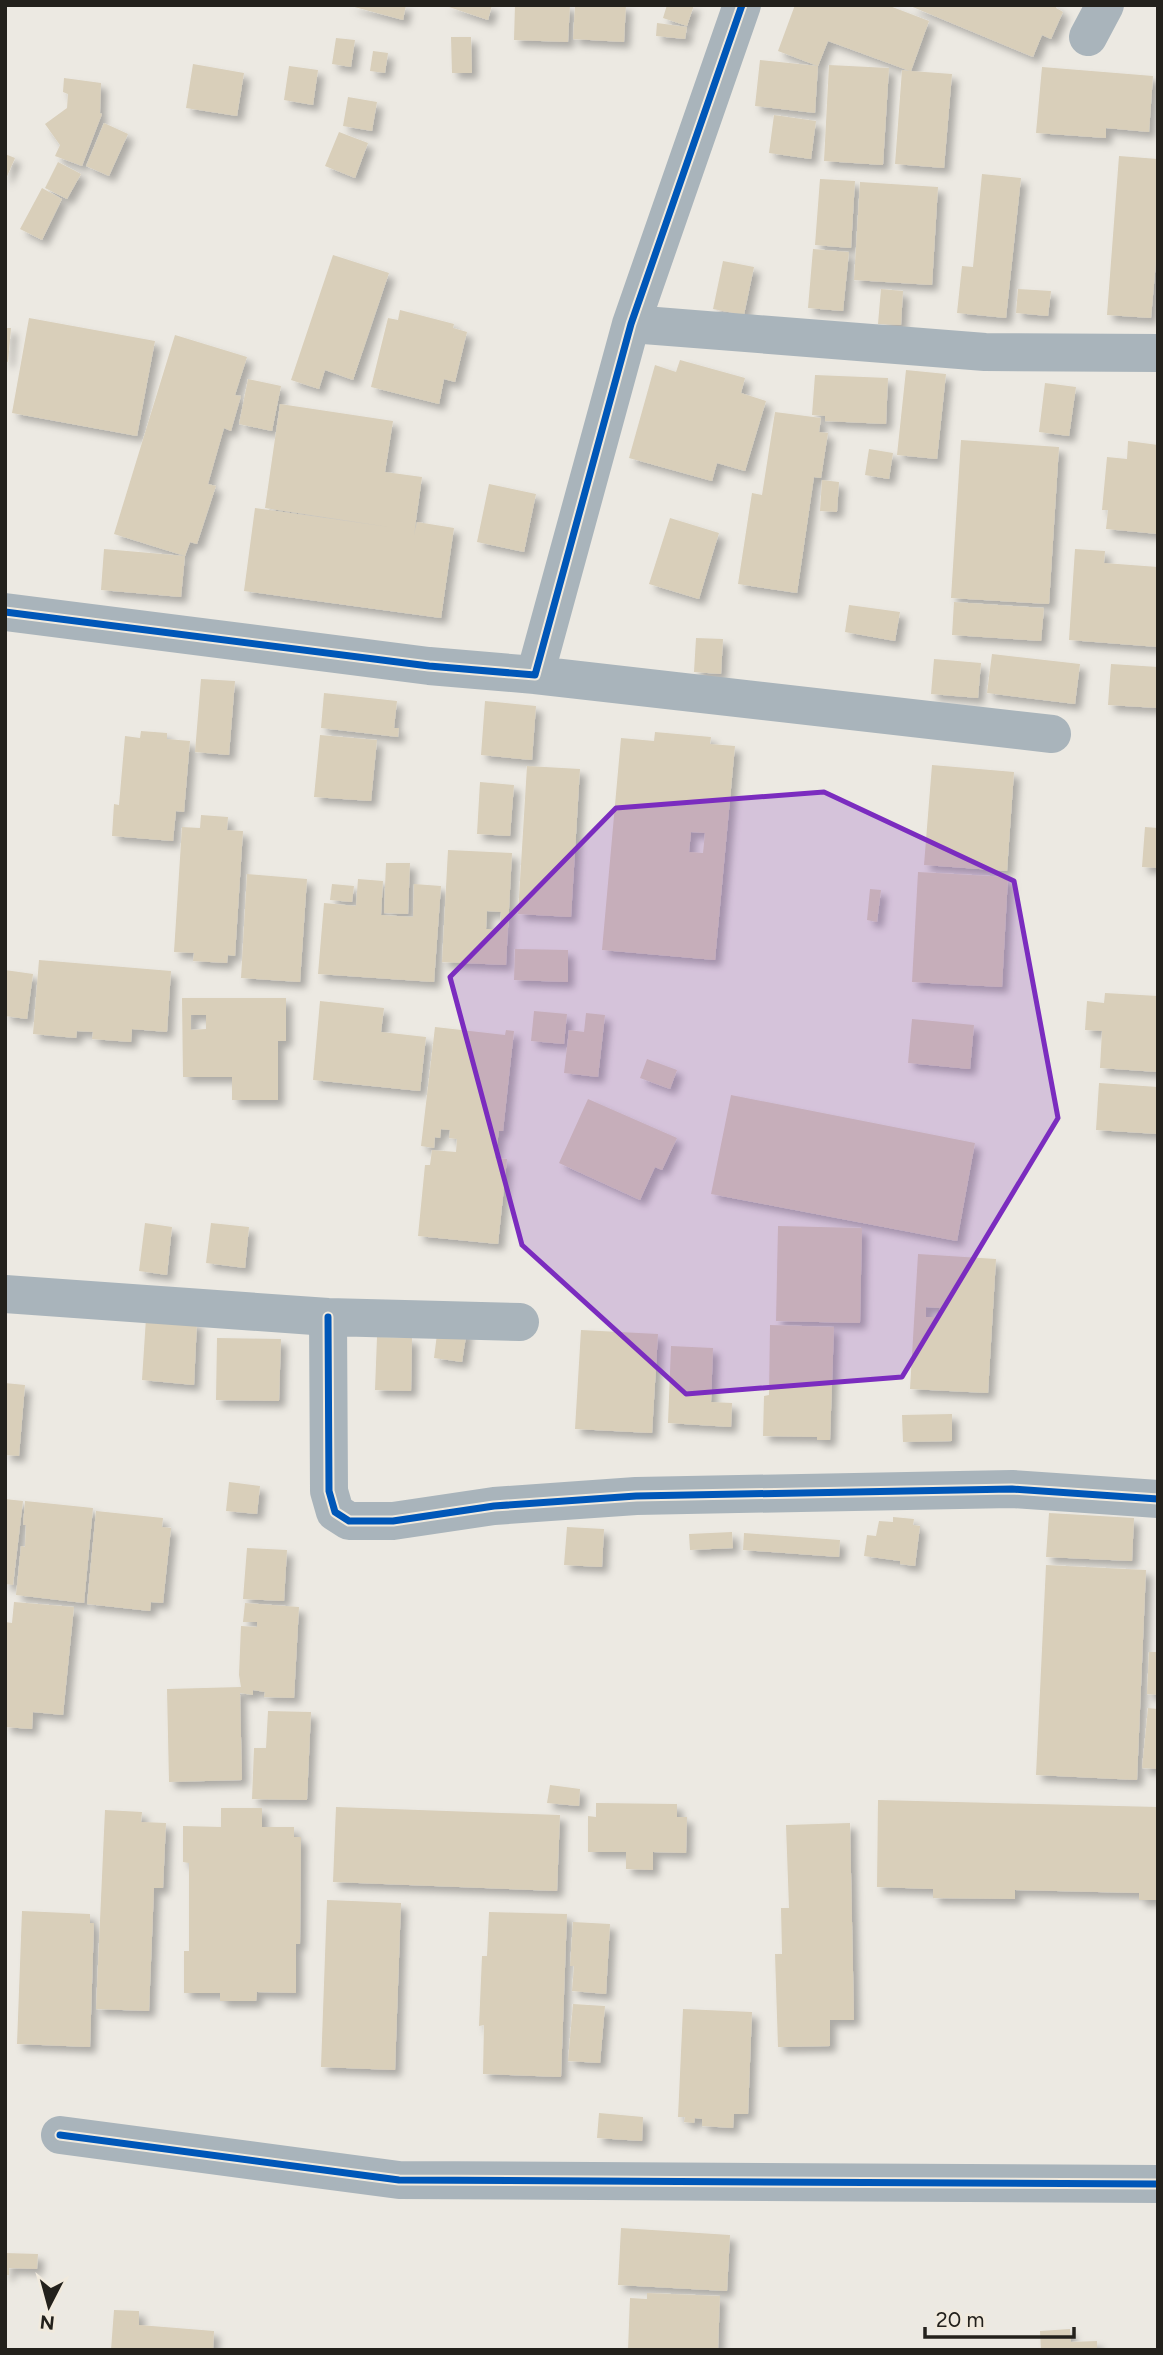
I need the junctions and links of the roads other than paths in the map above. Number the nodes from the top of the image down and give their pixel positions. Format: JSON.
{"nodes":[{"id":1,"x":742,"y":5,"type":"edge"},
{"id":2,"x":631,"y":324,"type":"junction"},
{"id":3,"x":1158,"y":353,"type":"edge"},
{"id":4,"x":5,"y":612,"type":"edge"},
{"id":5,"x":536,"y":675,"type":"junction"},
{"id":6,"x":1052,"y":734,"type":"dead end"},
{"id":7,"x":5,"y":1294,"type":"edge"},
{"id":8,"x":328,"y":1317,"type":"junction"},
{"id":9,"x":520,"y":1322,"type":"dead end"},
{"id":10,"x":1158,"y":1499,"type":"edge"},
{"id":11,"x":60,"y":2134,"type":"dead end"},
{"id":12,"x":1158,"y":2184,"type":"edge"}],
"edges":[{"from":1,"to":2,"type":"street"},
{"from":2,"to":3,"type":"street"},
{"from":2,"to":5,"type":"street"},
{"from":4,"to":5,"type":"street"},
{"from":5,"to":6,"type":"street"},
{"from":7,"to":8,"type":"street"},
{"from":8,"to":9,"type":"street"},
{"from":8,"to":10,"type":"street"},
{"from":11,"to":12,"type":"street"}]}
